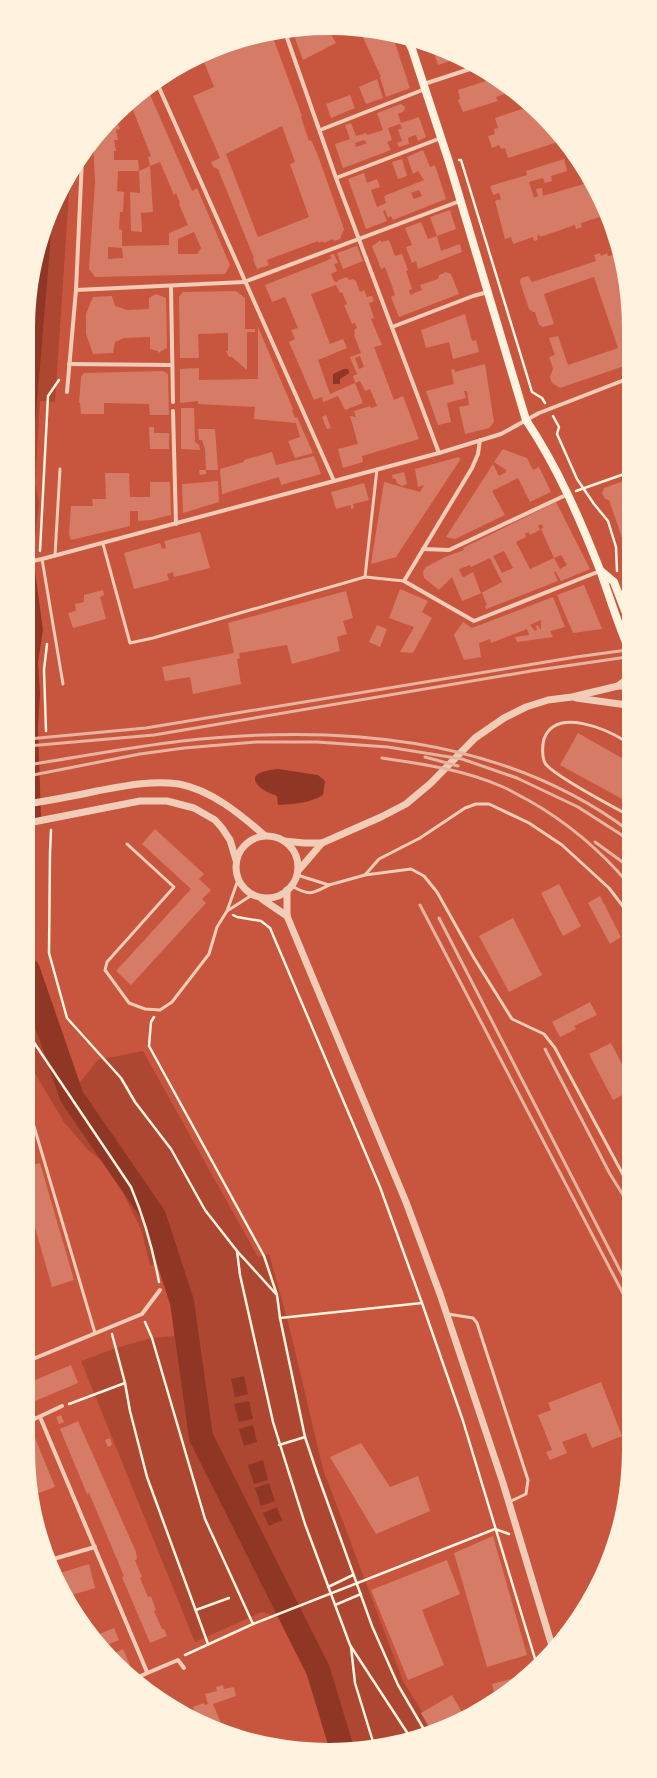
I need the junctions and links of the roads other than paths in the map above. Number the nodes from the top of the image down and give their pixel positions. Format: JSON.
{"nodes":[{"id":1,"x":287,"y":38,"type":"edge"},
{"id":2,"x":411,"y":47,"type":"edge"},
{"id":3,"x":468,"y":70,"type":"edge"},
{"id":4,"x":424,"y":87,"type":"junction"},
{"id":5,"x":159,"y":88,"type":"edge"},
{"id":6,"x":320,"y":130,"type":"junction"},
{"id":7,"x":441,"y":138,"type":"junction"},
{"id":8,"x":82,"y":169,"type":"edge"},
{"id":9,"x":336,"y":178,"type":"junction"},
{"id":10,"x":460,"y":201,"type":"junction"},
{"id":11,"x":359,"y":238,"type":"junction"},
{"id":12,"x":244,"y":282,"type":"junction"},
{"id":13,"x":171,"y":287,"type":"junction"},
{"id":14,"x":76,"y":290,"type":"junction"},
{"id":15,"x":488,"y":292,"type":"junction"},
{"id":16,"x":392,"y":327,"type":"junction"},
{"id":17,"x":70,"y":364,"type":"junction"},
{"id":18,"x":172,"y":365,"type":"junction"},
{"id":19,"x":622,"y":381,"type":"edge"},
{"id":20,"x":67,"y":392,"type":"dead end"},
{"id":21,"x":173,"y":402,"type":"dead end"},
{"id":22,"x":173,"y":410,"type":"dead end"},
{"id":23,"x":526,"y":420,"type":"junction"},
{"id":24,"x":480,"y":440,"type":"junction"},
{"id":25,"x":440,"y":453,"type":"junction"},
{"id":26,"x":377,"y":468,"type":"junction"},
{"id":27,"x":60,"y":469,"type":"dead end"},
{"id":28,"x":334,"y":481,"type":"junction"},
{"id":29,"x":568,"y":494,"type":"junction"},
{"id":30,"x":176,"y":524,"type":"junction"},
{"id":31,"x":104,"y":544,"type":"junction"},
{"id":32,"x":423,"y":549,"type":"junction"},
{"id":33,"x":55,"y":556,"type":"junction"},
{"id":34,"x":39,"y":560,"type":"junction"},
{"id":35,"x":35,"y":561,"type":"edge"},
{"id":36,"x":600,"y":571,"type":"junction"},
{"id":37,"x":365,"y":577,"type":"junction"},
{"id":38,"x":404,"y":580,"type":"junction"},
{"id":39,"x":622,"y":603,"type":"edge"},
{"id":40,"x":622,"y":631,"type":"edge"},
{"id":41,"x":622,"y":683,"type":"edge"},
{"id":42,"x":63,"y":684,"type":"dead end"},
{"id":43,"x":618,"y":686,"type":"junction"},
{"id":44,"x":622,"y":686,"type":"edge"},
{"id":45,"x":572,"y":697,"type":"junction"},
{"id":46,"x":622,"y":704,"type":"edge"},
{"id":47,"x":622,"y":739,"type":"edge"},
{"id":48,"x":35,"y":803,"type":"edge"},
{"id":49,"x":622,"y":812,"type":"edge"},
{"id":50,"x":35,"y":822,"type":"edge"},
{"id":51,"x":264,"y":836,"type":"junction"},
{"id":52,"x":284,"y":841,"type":"junction"},
{"id":53,"x":322,"y":843,"type":"junction"},
{"id":54,"x":127,"y":844,"type":"dead end"},
{"id":55,"x":236,"y":860,"type":"junction"},
{"id":56,"x":297,"y":873,"type":"junction"},
{"id":57,"x":365,"y":875,"type":"junction"},
{"id":58,"x":238,"y":880,"type":"junction"},
{"id":59,"x":329,"y":885,"type":"junction"},
{"id":60,"x":290,"y":888,"type":"junction"},
{"id":61,"x":256,"y":896,"type":"junction"},
{"id":62,"x":622,"y":905,"type":"edge"},
{"id":63,"x":227,"y":911,"type":"junction"},
{"id":64,"x":287,"y":916,"type":"junction"},
{"id":65,"x":35,"y":1130,"type":"edge"},
{"id":66,"x":622,"y":1173,"type":"edge"},
{"id":67,"x":160,"y":1290,"type":"road end"},
{"id":68,"x":447,"y":1314,"type":"junction"},
{"id":69,"x":95,"y":1333,"type":"junction"},
{"id":70,"x":35,"y":1359,"type":"edge"},
{"id":71,"x":62,"y":1406,"type":"road end"},
{"id":72,"x":40,"y":1417,"type":"junction"},
{"id":73,"x":35,"y":1419,"type":"edge"},
{"id":74,"x":509,"y":1502,"type":"junction"},
{"id":75,"x":95,"y":1547,"type":"junction"},
{"id":76,"x":56,"y":1558,"type":"edge"},
{"id":77,"x":551,"y":1641,"type":"edge"},
{"id":78,"x":184,"y":1668,"type":"dead end"},
{"id":79,"x":148,"y":1672,"type":"junction"},
{"id":80,"x":141,"y":1675,"type":"edge"}],
"edges":[{"from":1,"to":6,"type":"street"},
{"from":2,"to":4,"type":"main road"},
{"from":3,"to":4,"type":"street"},
{"from":4,"to":6,"type":"street"},
{"from":4,"to":7,"type":"main road"},
{"from":5,"to":12,"type":"street"},
{"from":6,"to":9,"type":"street"},
{"from":7,"to":9,"type":"street"},
{"from":7,"to":10,"type":"main road"},
{"from":8,"to":14,"type":"street"},
{"from":9,"to":11,"type":"street"},
{"from":10,"to":11,"type":"street"},
{"from":10,"to":15,"type":"main road"},
{"from":11,"to":12,"type":"street"},
{"from":11,"to":16,"type":"street"},
{"from":12,"to":13,"type":"street"},
{"from":12,"to":28,"type":"street"},
{"from":13,"to":14,"type":"street"},
{"from":13,"to":18,"type":"street"},
{"from":14,"to":17,"type":"street"},
{"from":15,"to":16,"type":"street"},
{"from":15,"to":23,"type":"main road"},
{"from":16,"to":25,"type":"street"},
{"from":17,"to":18,"type":"street"},
{"from":17,"to":20,"type":"street"},
{"from":18,"to":21,"type":"street"},
{"from":19,"to":23,"type":"street"},
{"from":22,"to":30,"type":"street"},
{"from":23,"to":24,"type":"street"},
{"from":23,"to":29,"type":"main road"},
{"from":24,"to":25,"type":"street"},
{"from":24,"to":32,"type":"street"},
{"from":25,"to":26,"type":"street"},
{"from":26,"to":28,"type":"street"},
{"from":26,"to":37,"type":"lane"},
{"from":27,"to":33,"type":"lane"},
{"from":28,"to":30,"type":"street"},
{"from":29,"to":32,"type":"street"},
{"from":29,"to":36,"type":"main road"},
{"from":30,"to":31,"type":"street"},
{"from":31,"to":33,"type":"street"},
{"from":31,"to":37,"type":"lane"},
{"from":32,"to":38,"type":"street"},
{"from":33,"to":34,"type":"street"},
{"from":34,"to":35,"type":"street"},
{"from":34,"to":42,"type":"lane"},
{"from":36,"to":38,"type":"street"},
{"from":36,"to":39,"type":"main road"},
{"from":36,"to":40,"type":"main road"},
{"from":37,"to":38,"type":"lane"},
{"from":41,"to":43,"type":"street"},
{"from":43,"to":44,"type":"street"},
{"from":43,"to":45,"type":"street"},
{"from":45,"to":46,"type":"street"},
{"from":45,"to":53,"type":"street"},
{"from":47,"to":49,"type":"lane"},
{"from":48,"to":51,"type":"street"},
{"from":50,"to":55,"type":"street"},
{"from":51,"to":52,"type":"street"},
{"from":51,"to":55,"type":"street"},
{"from":52,"to":53,"type":"street"},
{"from":52,"to":56,"type":"street"},
{"from":53,"to":56,"type":"street"},
{"from":54,"to":63,"type":"lane"},
{"from":55,"to":58,"type":"street"},
{"from":56,"to":59,"type":"lane"},
{"from":56,"to":60,"type":"street"},
{"from":57,"to":59,"type":"lane"},
{"from":57,"to":62,"type":"lane"},
{"from":57,"to":66,"type":"lane"},
{"from":58,"to":61,"type":"street"},
{"from":58,"to":63,"type":"lane"},
{"from":59,"to":60,"type":"lane"},
{"from":60,"to":61,"type":"street"},
{"from":60,"to":64,"type":"street"},
{"from":61,"to":63,"type":"lane"},
{"from":61,"to":64,"type":"street"},
{"from":64,"to":68,"type":"street"},
{"from":65,"to":69,"type":"lane"},
{"from":67,"to":69,"type":"street"},
{"from":68,"to":74,"type":"street"},
{"from":68,"to":74,"type":"lane"},
{"from":69,"to":70,"type":"street"},
{"from":71,"to":72,"type":"street"},
{"from":72,"to":73,"type":"street"},
{"from":72,"to":75,"type":"street"},
{"from":74,"to":77,"type":"street"},
{"from":75,"to":76,"type":"street"},
{"from":75,"to":79,"type":"street"},
{"from":78,"to":79,"type":"street"},
{"from":79,"to":80,"type":"street"}]}
